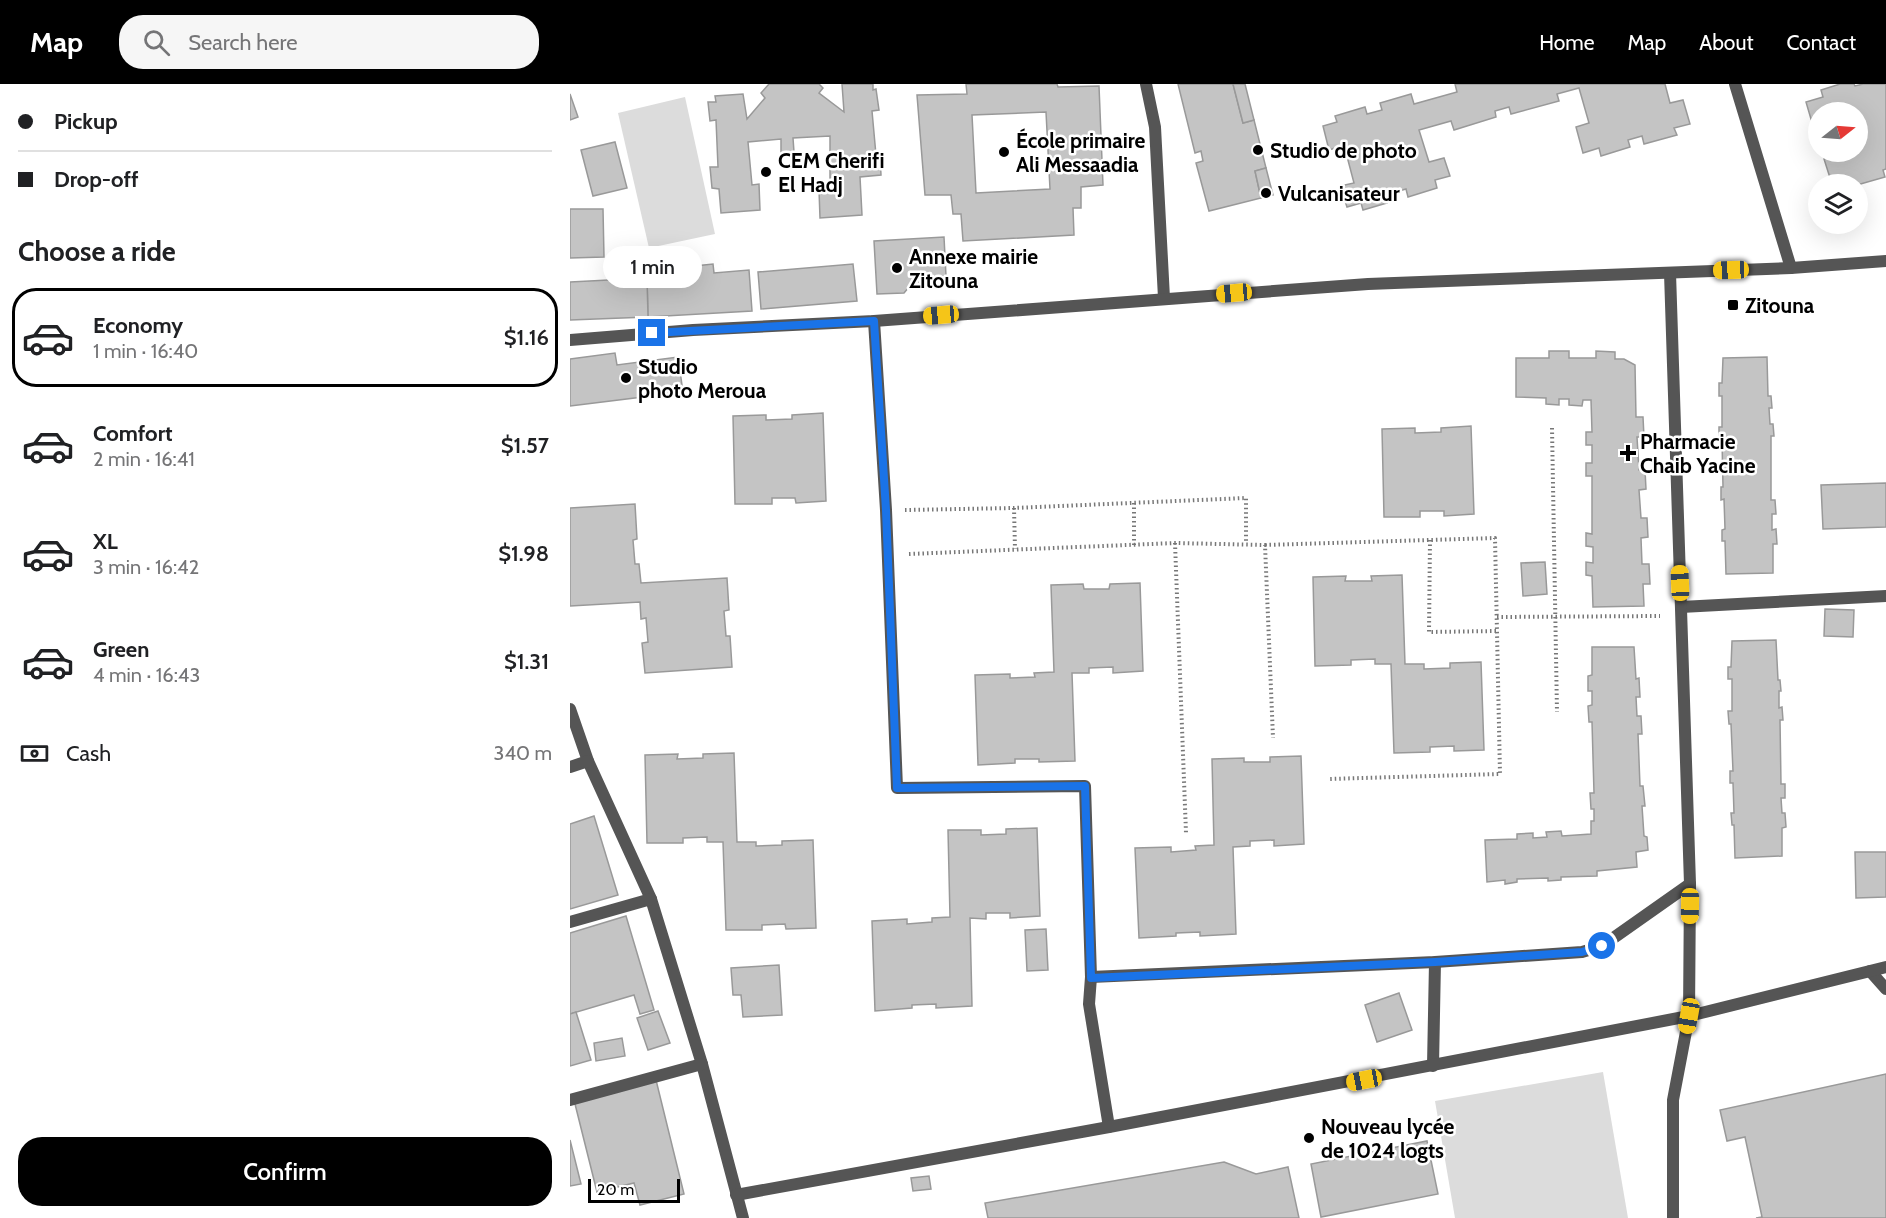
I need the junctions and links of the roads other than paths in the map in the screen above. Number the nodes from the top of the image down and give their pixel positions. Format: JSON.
{"nodes":[{"id":1,"x":1146,"y":84,"type":"edge"},
{"id":2,"x":1735,"y":84,"type":"edge"},
{"id":3,"x":1886,"y":261,"type":"edge"},
{"id":4,"x":1791,"y":268,"type":"junction"},
{"id":5,"x":1670,"y":273,"type":"junction"},
{"id":6,"x":1164,"y":298,"type":"junction"},
{"id":7,"x":874,"y":321,"type":"junction"},
{"id":8,"x":570,"y":340,"type":"edge"},
{"id":9,"x":1886,"y":596,"type":"edge"},
{"id":10,"x":1681,"y":611,"type":"junction"},
{"id":11,"x":570,"y":709,"type":"edge"},
{"id":12,"x":588,"y":761,"type":"junction"},
{"id":13,"x":570,"y":767,"type":"edge"},
{"id":14,"x":1690,"y":884,"type":"junction"},
{"id":15,"x":651,"y":899,"type":"junction"},
{"id":16,"x":570,"y":922,"type":"edge"},
{"id":17,"x":1435,"y":962,"type":"junction"},
{"id":18,"x":1886,"y":967,"type":"edge"},
{"id":19,"x":1870,"y":971,"type":"junction"},
{"id":20,"x":1091,"y":978,"type":"junction"},
{"id":21,"x":1886,"y":989,"type":"edge"},
{"id":22,"x":1689,"y":1016,"type":"junction"},
{"id":23,"x":702,"y":1064,"type":"junction"},
{"id":24,"x":1433,"y":1066,"type":"junction"},
{"id":25,"x":570,"y":1100,"type":"edge"},
{"id":26,"x":1109,"y":1127,"type":"junction"},
{"id":27,"x":736,"y":1195,"type":"junction"},
{"id":28,"x":743,"y":1218,"type":"edge"},
{"id":29,"x":1674,"y":1218,"type":"edge"}],
"edges":[{"from":1,"to":6,"type":"street"},
{"from":2,"to":4,"type":"street"},
{"from":3,"to":4,"type":"street"},
{"from":4,"to":5,"type":"street"},
{"from":5,"to":6,"type":"street"},
{"from":5,"to":10,"type":"street"},
{"from":6,"to":7,"type":"street"},
{"from":7,"to":8,"type":"street"},
{"from":7,"to":20,"type":"street"},
{"from":9,"to":10,"type":"street"},
{"from":10,"to":14,"type":"street"},
{"from":11,"to":12,"type":"street"},
{"from":12,"to":13,"type":"street"},
{"from":12,"to":15,"type":"street"},
{"from":14,"to":17,"type":"street"},
{"from":14,"to":22,"type":"street"},
{"from":15,"to":16,"type":"street"},
{"from":15,"to":23,"type":"street"},
{"from":17,"to":20,"type":"street"},
{"from":17,"to":24,"type":"street"},
{"from":18,"to":19,"type":"street"},
{"from":19,"to":21,"type":"street"},
{"from":19,"to":22,"type":"street"},
{"from":20,"to":26,"type":"street"},
{"from":22,"to":24,"type":"street"},
{"from":22,"to":29,"type":"street"},
{"from":23,"to":25,"type":"street"},
{"from":23,"to":27,"type":"street"},
{"from":24,"to":26,"type":"street"},
{"from":26,"to":27,"type":"street"},
{"from":27,"to":28,"type":"street"}]}
